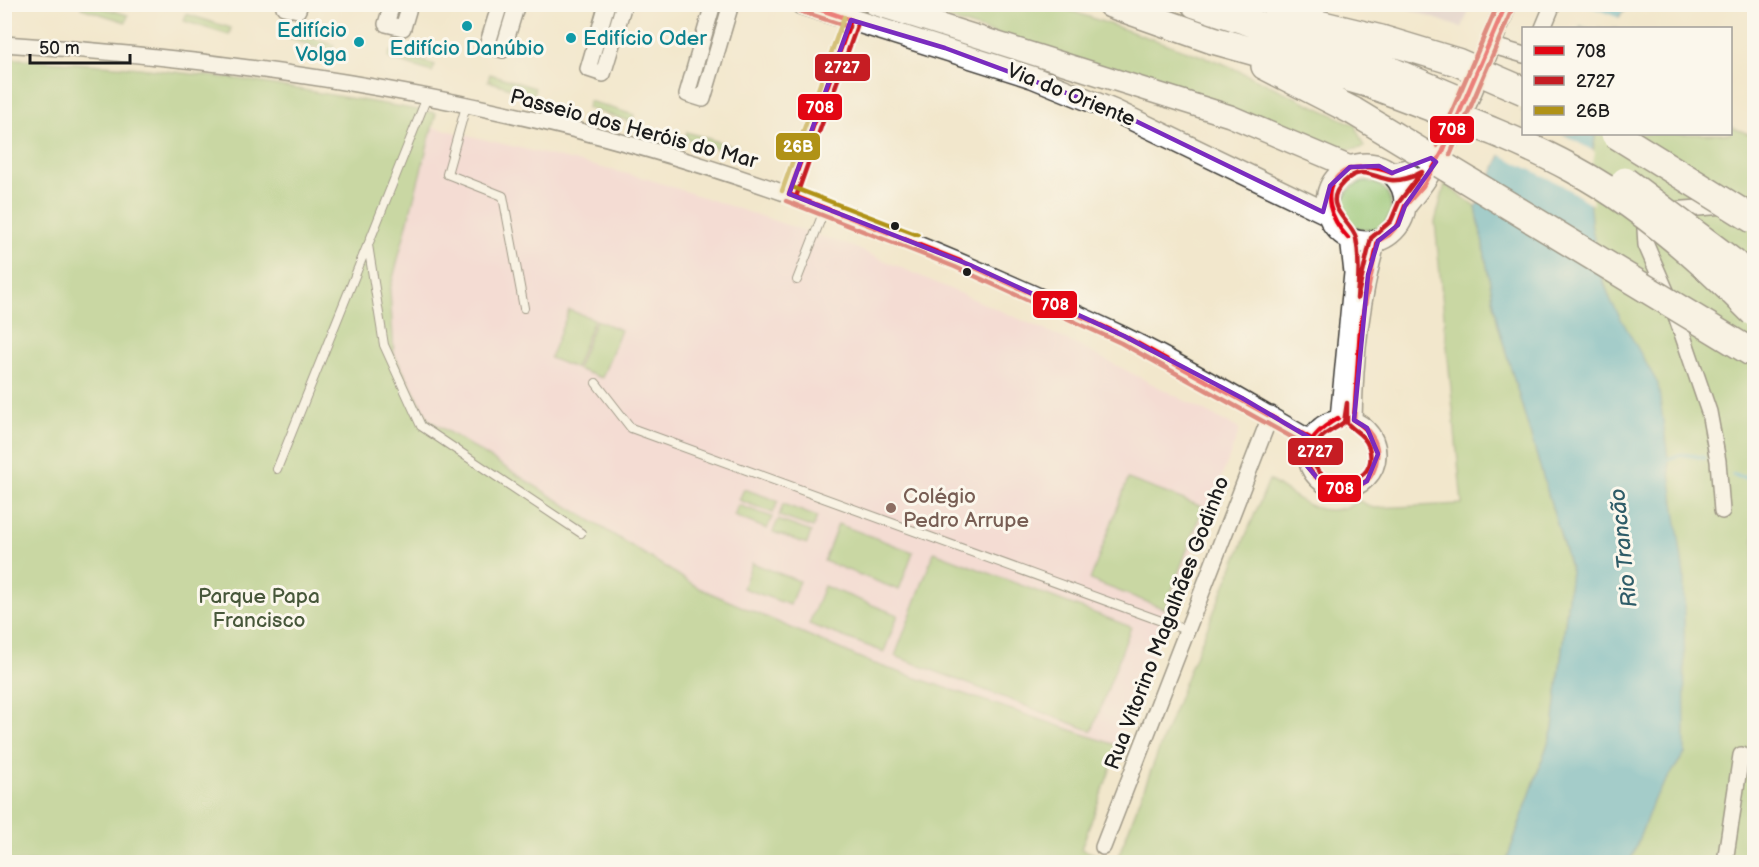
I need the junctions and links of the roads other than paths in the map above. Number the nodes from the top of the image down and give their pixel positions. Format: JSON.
{"nodes":[{"id":1,"x":285,"y":4,"type":"edge"},
{"id":2,"x":300,"y":4,"type":"edge"},
{"id":3,"x":392,"y":4,"type":"edge"},
{"id":4,"x":410,"y":4,"type":"edge"},
{"id":5,"x":500,"y":4,"type":"edge"},
{"id":6,"x":517,"y":4,"type":"edge"},
{"id":7,"x":607,"y":4,"type":"edge"},
{"id":8,"x":624,"y":4,"type":"edge"},
{"id":9,"x":713,"y":4,"type":"edge"},
{"id":10,"x":731,"y":4,"type":"edge"},
{"id":11,"x":802,"y":4,"type":"edge"},
{"id":12,"x":835,"y":4,"type":"edge"},
{"id":13,"x":874,"y":4,"type":"edge"},
{"id":14,"x":1111,"y":4,"type":"edge"},
{"id":15,"x":1196,"y":4,"type":"edge"},
{"id":16,"x":1245,"y":4,"type":"edge"},
{"id":17,"x":1506,"y":4,"type":"edge"},
{"id":18,"x":1553,"y":4,"type":"edge"},
{"id":19,"x":894,"y":11,"type":"junction"},
{"id":20,"x":851,"y":20,"type":"junction"},
{"id":21,"x":1543,"y":27,"type":"edge"},
{"id":22,"x":1214,"y":40,"type":"junction"},
{"id":23,"x":4,"y":44,"type":"edge"},
{"id":24,"x":1490,"y":45,"type":"junction"},
{"id":25,"x":1522,"y":54,"type":"edge"},
{"id":26,"x":1374,"y":62,"type":"junction"},
{"id":27,"x":1522,"y":90,"type":"edge"},
{"id":28,"x":427,"y":97,"type":"junction"},
{"id":29,"x":466,"y":106,"type":"junction"},
{"id":30,"x":1522,"y":127,"type":"edge"},
{"id":31,"x":1537,"y":135,"type":"edge"},
{"id":32,"x":1617,"y":135,"type":"edge"},
{"id":33,"x":1443,"y":151,"type":"junction"},
{"id":34,"x":1350,"y":167,"type":"junction"},
{"id":35,"x":1392,"y":173,"type":"junction"},
{"id":36,"x":789,"y":194,"type":"junction"},
{"id":37,"x":1405,"y":206,"type":"junction"},
{"id":38,"x":1755,"y":207,"type":"edge"},
{"id":39,"x":825,"y":208,"type":"junction"},
{"id":40,"x":1328,"y":214,"type":"junction"},
{"id":41,"x":1755,"y":220,"type":"edge"},
{"id":42,"x":1348,"y":238,"type":"junction"},
{"id":43,"x":1378,"y":241,"type":"junction"},
{"id":44,"x":368,"y":245,"type":"junction"},
{"id":45,"x":798,"y":280,"type":"dead end"},
{"id":46,"x":1755,"y":285,"type":"edge"},
{"id":47,"x":524,"y":308,"type":"dead end"},
{"id":48,"x":1755,"y":313,"type":"edge"},
{"id":49,"x":1755,"y":354,"type":"edge"},
{"id":50,"x":596,"y":383,"type":"dead end"},
{"id":51,"x":1270,"y":414,"type":"junction"},
{"id":52,"x":1338,"y":418,"type":"junction"},
{"id":53,"x":1354,"y":420,"type":"junction"},
{"id":54,"x":1310,"y":438,"type":"junction"},
{"id":55,"x":277,"y":469,"type":"dead end"},
{"id":56,"x":1722,"y":511,"type":"dead end"},
{"id":57,"x":581,"y":533,"type":"dead end"},
{"id":58,"x":1186,"y":630,"type":"junction"},
{"id":59,"x":1755,"y":760,"type":"edge"},
{"id":60,"x":1103,"y":847,"type":"dead end"},
{"id":61,"x":1725,"y":862,"type":"edge"}],
"edges":[{"from":1,"to":2,"type":"street"},
{"from":3,"to":4,"type":"street"},
{"from":5,"to":6,"type":"street"},
{"from":7,"to":8,"type":"street"},
{"from":9,"to":10,"type":"street"},
{"from":11,"to":20,"type":"street","name":"Via do Oriente"},
{"from":12,"to":20,"type":"street"},
{"from":13,"to":19,"type":"street","name":"Via do Oriente"},
{"from":14,"to":22,"type":"highway"},
{"from":15,"to":26,"type":"highway"},
{"from":16,"to":26,"type":"highway"},
{"from":17,"to":24,"type":"street"},
{"from":18,"to":21,"type":"street"},
{"from":19,"to":20,"type":"street"},
{"from":19,"to":34,"type":"street","name":"Via do Oriente"},
{"from":20,"to":36,"type":"street"},
{"from":20,"to":40,"type":"street","name":"Via do Oriente"},
{"from":22,"to":26,"type":"highway"},
{"from":22,"to":49,"type":"highway","bridge":true},
{"from":23,"to":28,"type":"street","name":"Passeio dos Heróis do Mar"},
{"from":24,"to":25,"type":"street"},
{"from":24,"to":33,"type":"street"},
{"from":26,"to":27,"type":"highway","bridge":true},
{"from":26,"to":30,"type":"highway","bridge":true},
{"from":26,"to":48,"type":"highway","bridge":true},
{"from":28,"to":29,"type":"street","name":"Passeio dos Heróis do Mar"},
{"from":28,"to":44,"type":"lane"},
{"from":29,"to":36,"type":"street","name":"Passeio dos Heróis do Mar"},
{"from":29,"to":47,"type":"lane"},
{"from":31,"to":46,"type":"highway","bridge":true},
{"from":32,"to":41,"type":"highway","bridge":true},
{"from":33,"to":35,"type":"street"},
{"from":33,"to":37,"type":"street"},
{"from":34,"to":35,"type":"street"},
{"from":34,"to":40,"type":"street"},
{"from":35,"to":37,"type":"street"},
{"from":36,"to":39,"type":"street","name":"Passeio dos Heróis do Mar"},
{"from":37,"to":43,"type":"street"},
{"from":38,"to":56,"type":"street"},
{"from":39,"to":45,"type":"lane"},
{"from":39,"to":51,"type":"street","name":"Passeio dos Heróis do Mar"},
{"from":40,"to":42,"type":"street"},
{"from":42,"to":43,"type":"street"},
{"from":42,"to":52,"type":"street"},
{"from":43,"to":53,"type":"street"},
{"from":44,"to":55,"type":"lane"},
{"from":44,"to":57,"type":"lane"},
{"from":50,"to":58,"type":"lane"},
{"from":51,"to":54,"type":"street","name":"Passeio dos Heróis do Mar"},
{"from":51,"to":58,"type":"street","name":"Rua Vitorino Magalhães Godinho"},
{"from":52,"to":53,"type":"street"},
{"from":52,"to":54,"type":"street"},
{"from":53,"to":54,"type":"street"},
{"from":58,"to":60,"type":"street","name":"Rua Vitorino Magalhães Godinho"},
{"from":59,"to":61,"type":"street"}]}
